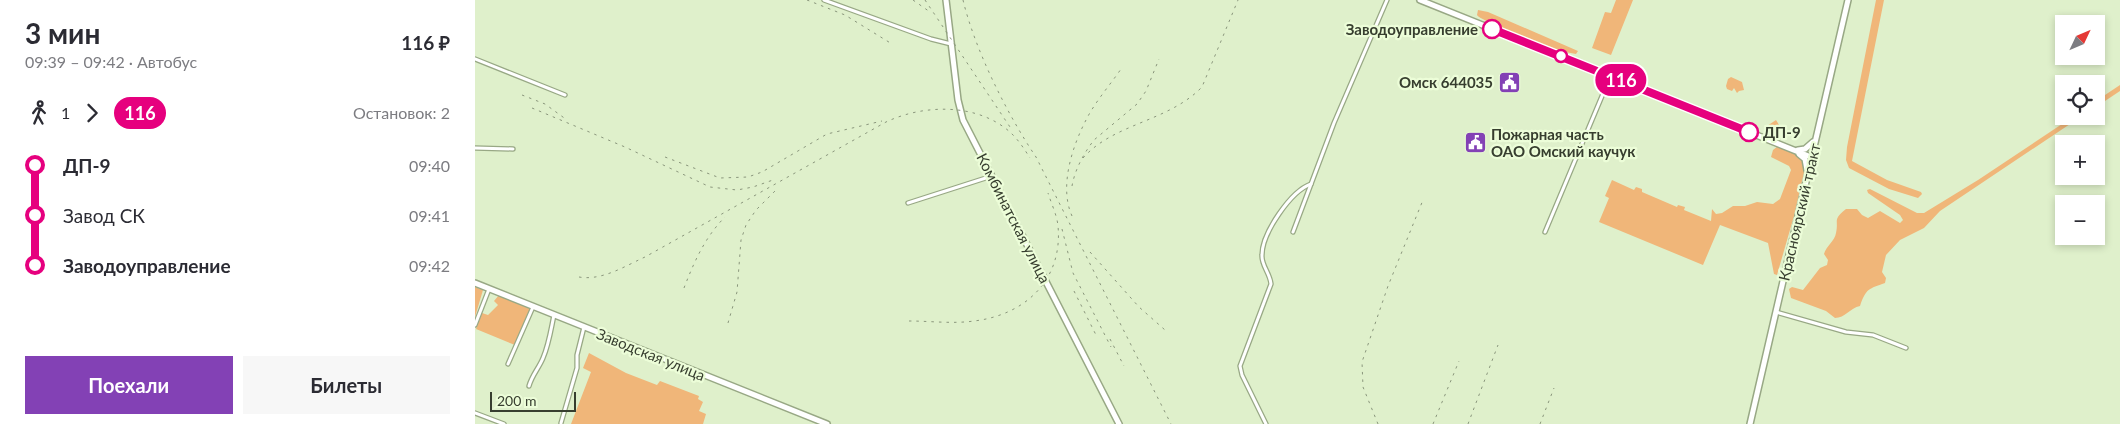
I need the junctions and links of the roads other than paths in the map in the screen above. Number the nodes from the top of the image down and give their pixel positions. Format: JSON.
{"nodes":[{"id":1,"x":824,"y":0,"type":"edge"},
{"id":2,"x":946,"y":0,"type":"edge"},
{"id":3,"x":1387,"y":0,"type":"edge"},
{"id":4,"x":1419,"y":0,"type":"edge"},
{"id":5,"x":1848,"y":0,"type":"edge"},
{"id":6,"x":952,"y":44,"type":"junction"},
{"id":7,"x":475,"y":58,"type":"edge"},
{"id":8,"x":1610,"y":76,"type":"junction"},
{"id":9,"x":565,"y":95,"type":"dead end"},
{"id":10,"x":1816,"y":137,"type":"junction"},
{"id":11,"x":475,"y":148,"type":"edge"},
{"id":12,"x":513,"y":149,"type":"dead end"},
{"id":13,"x":1792,"y":149,"type":"junction"},
{"id":14,"x":1811,"y":157,"type":"junction"},
{"id":15,"x":1807,"y":174,"type":"junction"},
{"id":16,"x":993,"y":176,"type":"junction"},
{"id":17,"x":1311,"y":184,"type":"junction"},
{"id":18,"x":908,"y":203,"type":"dead end"},
{"id":19,"x":1293,"y":232,"type":"dead end"},
{"id":20,"x":1545,"y":232,"type":"dead end"},
{"id":21,"x":475,"y":283,"type":"edge"},
{"id":22,"x":489,"y":289,"type":"junction"},
{"id":23,"x":534,"y":306,"type":"junction"},
{"id":24,"x":1776,"y":312,"type":"junction"},
{"id":25,"x":554,"y":314,"type":"junction"},
{"id":26,"x":475,"y":325,"type":"edge"},
{"id":27,"x":584,"y":327,"type":"junction"},
{"id":28,"x":1906,"y":348,"type":"dead end"},
{"id":29,"x":508,"y":364,"type":"dead end"},
{"id":30,"x":529,"y":386,"type":"dead end"},
{"id":31,"x":475,"y":412,"type":"edge"},
{"id":32,"x":561,"y":423,"type":"edge"},
{"id":33,"x":504,"y":424,"type":"edge"},
{"id":34,"x":827,"y":424,"type":"edge"},
{"id":35,"x":1119,"y":424,"type":"edge"},
{"id":36,"x":1266,"y":424,"type":"edge"},
{"id":37,"x":1750,"y":424,"type":"edge"}],
"edges":[{"from":1,"to":6,"type":"street"},
{"from":2,"to":6,"type":"main road","name":"Комбинатская улица"},
{"from":3,"to":17,"type":"street"},
{"from":4,"to":8,"type":"main road"},
{"from":5,"to":10,"type":"main road","name":"Красноярский тракт"},
{"from":6,"to":16,"type":"main road","name":"Комбинатская улица"},
{"from":7,"to":9,"type":"street"},
{"from":8,"to":13,"type":"main road"},
{"from":8,"to":20,"type":"street"},
{"from":10,"to":13,"type":"main road"},
{"from":10,"to":14,"type":"main road","name":"Красноярский тракт"},
{"from":11,"to":12,"type":"street"},
{"from":13,"to":14,"type":"main road"},
{"from":13,"to":15,"type":"main road"},
{"from":14,"to":15,"type":"main road","name":"Красноярский тракт"},
{"from":15,"to":24,"type":"main road","name":"Красноярский тракт"},
{"from":16,"to":18,"type":"street"},
{"from":16,"to":35,"type":"main road","name":"Комбинатская улица"},
{"from":17,"to":19,"type":"street"},
{"from":17,"to":36,"type":"street"},
{"from":21,"to":22,"type":"main road","name":"Заводская улица"},
{"from":22,"to":23,"type":"main road","name":"Заводская улица"},
{"from":22,"to":26,"type":"street"},
{"from":23,"to":25,"type":"main road","name":"Заводская улица"},
{"from":23,"to":29,"type":"street"},
{"from":24,"to":28,"type":"street"},
{"from":24,"to":37,"type":"main road","name":"Красноярский тракт"},
{"from":25,"to":27,"type":"main road","name":"Заводская улица"},
{"from":25,"to":30,"type":"street"},
{"from":27,"to":32,"type":"street"},
{"from":27,"to":34,"type":"main road","name":"Заводская улица"},
{"from":31,"to":33,"type":"street"}]}
